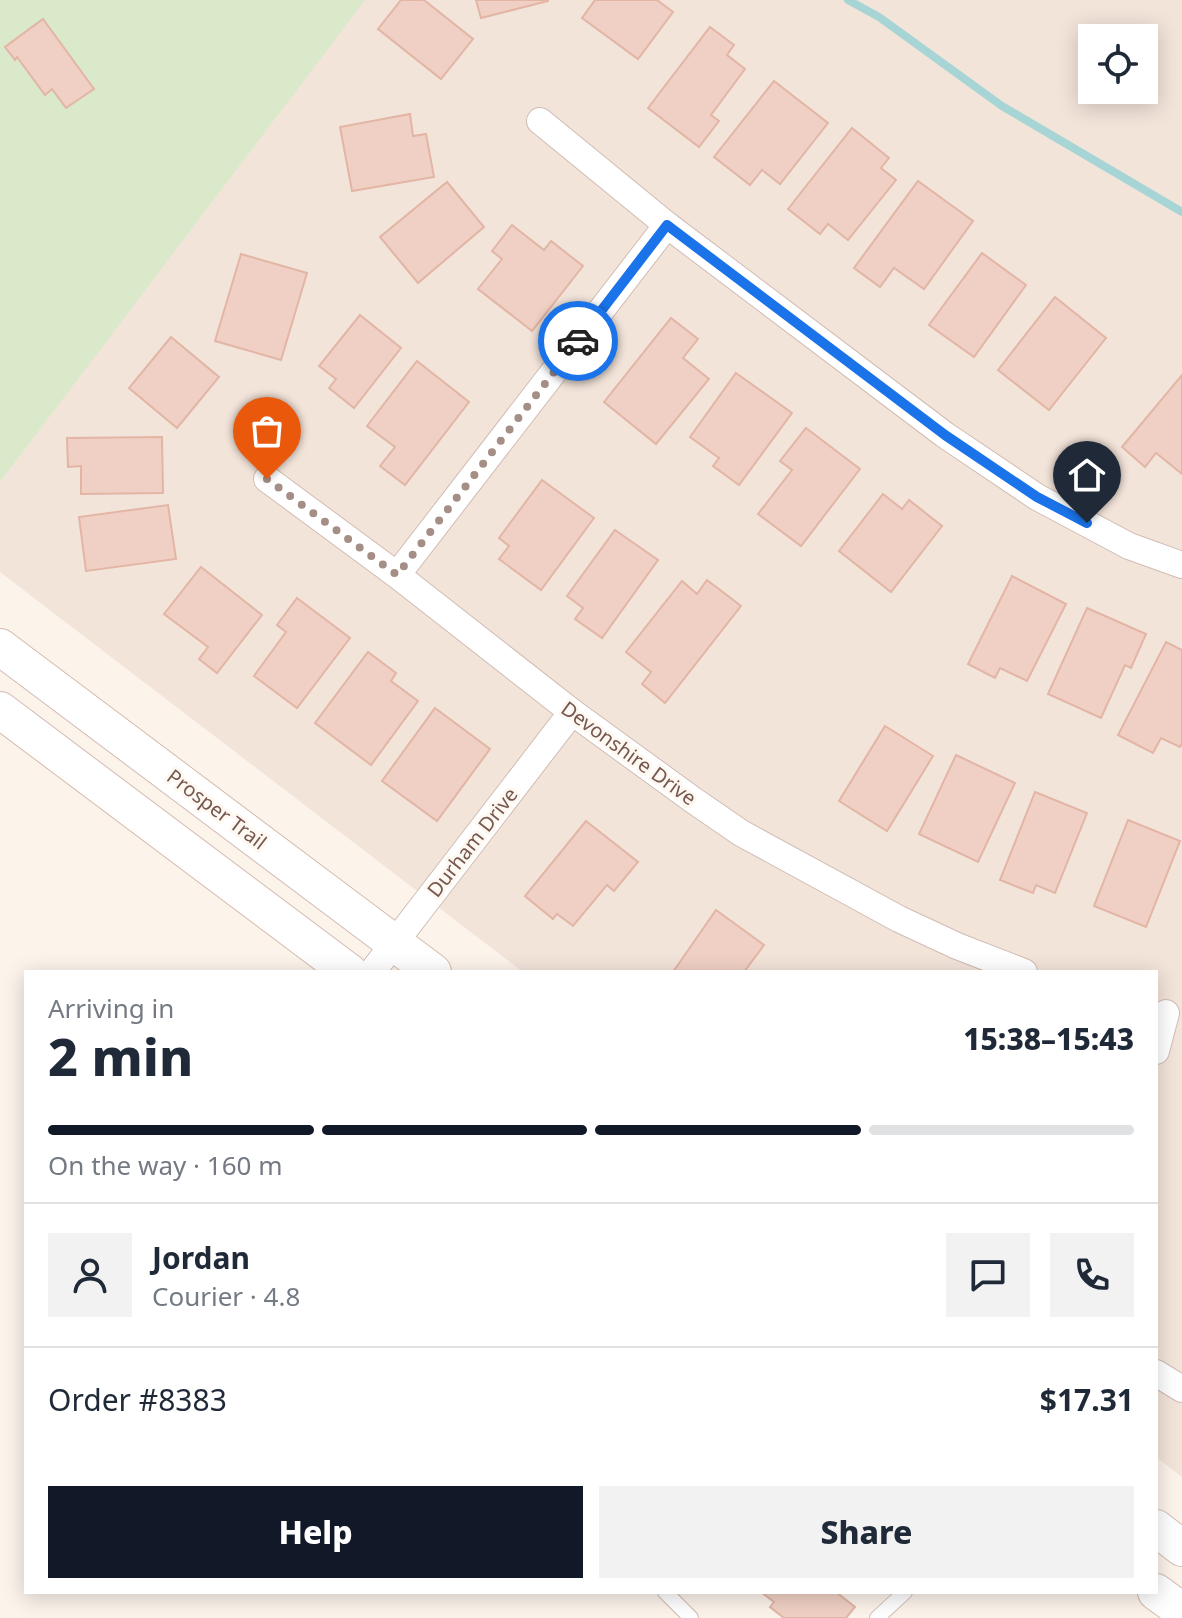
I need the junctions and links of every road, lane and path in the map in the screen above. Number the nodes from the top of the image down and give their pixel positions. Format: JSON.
{"nodes":[{"id":1,"x":540,"y":121,"type":"dead end"},
{"id":2,"x":667,"y":225,"type":"junction"},
{"id":3,"x":267,"y":479,"type":"dead end"},
{"id":4,"x":1182,"y":565,"type":"edge"},
{"id":5,"x":397,"y":575,"type":"junction"},
{"id":6,"x":0,"y":647,"type":"edge"},
{"id":7,"x":0,"y":710,"type":"edge"},
{"id":8,"x":572,"y":712,"type":"junction"},
{"id":9,"x":394,"y":942,"type":"junction"},
{"id":10,"x":346,"y":970,"type":"edge"},
{"id":11,"x":373,"y":970,"type":"edge"},
{"id":12,"x":430,"y":970,"type":"edge"},
{"id":13,"x":1019,"y":970,"type":"edge"},
{"id":14,"x":1168,"y":1013,"type":"edge"},
{"id":15,"x":1158,"y":1045,"type":"edge"},
{"id":16,"x":1158,"y":1374,"type":"edge"},
{"id":17,"x":1182,"y":1389,"type":"edge"},
{"id":18,"x":1158,"y":1530,"type":"edge"},
{"id":19,"x":1182,"y":1548,"type":"edge"},
{"id":20,"x":1158,"y":1593,"type":"edge"},
{"id":21,"x":667,"y":1594,"type":"edge"},
{"id":22,"x":903,"y":1594,"type":"edge"},
{"id":23,"x":1182,"y":1611,"type":"edge"},
{"id":24,"x":691,"y":1618,"type":"edge"},
{"id":25,"x":877,"y":1618,"type":"edge"}],
"edges":[{"from":1,"to":2,"type":"street"},
{"from":2,"to":4,"type":"street"},
{"from":2,"to":5,"type":"street"},
{"from":3,"to":5,"type":"street","name":"Devonshire Drive"},
{"from":5,"to":8,"type":"street","name":"Devonshire Drive"},
{"from":6,"to":9,"type":"main road","name":"Prosper Trail"},
{"from":7,"to":10,"type":"main road"},
{"from":8,"to":9,"type":"street","name":"Durham Drive"},
{"from":8,"to":13,"type":"street","name":"Devonshire Drive"},
{"from":9,"to":11,"type":"street","name":"Durham Drive"},
{"from":9,"to":12,"type":"main road","name":"Prosper Trail"},
{"from":14,"to":15,"type":"street"},
{"from":16,"to":17,"type":"street"},
{"from":18,"to":19,"type":"main road"},
{"from":20,"to":23,"type":"main road"},
{"from":21,"to":24,"type":"lane"},
{"from":22,"to":25,"type":"lane"}]}
